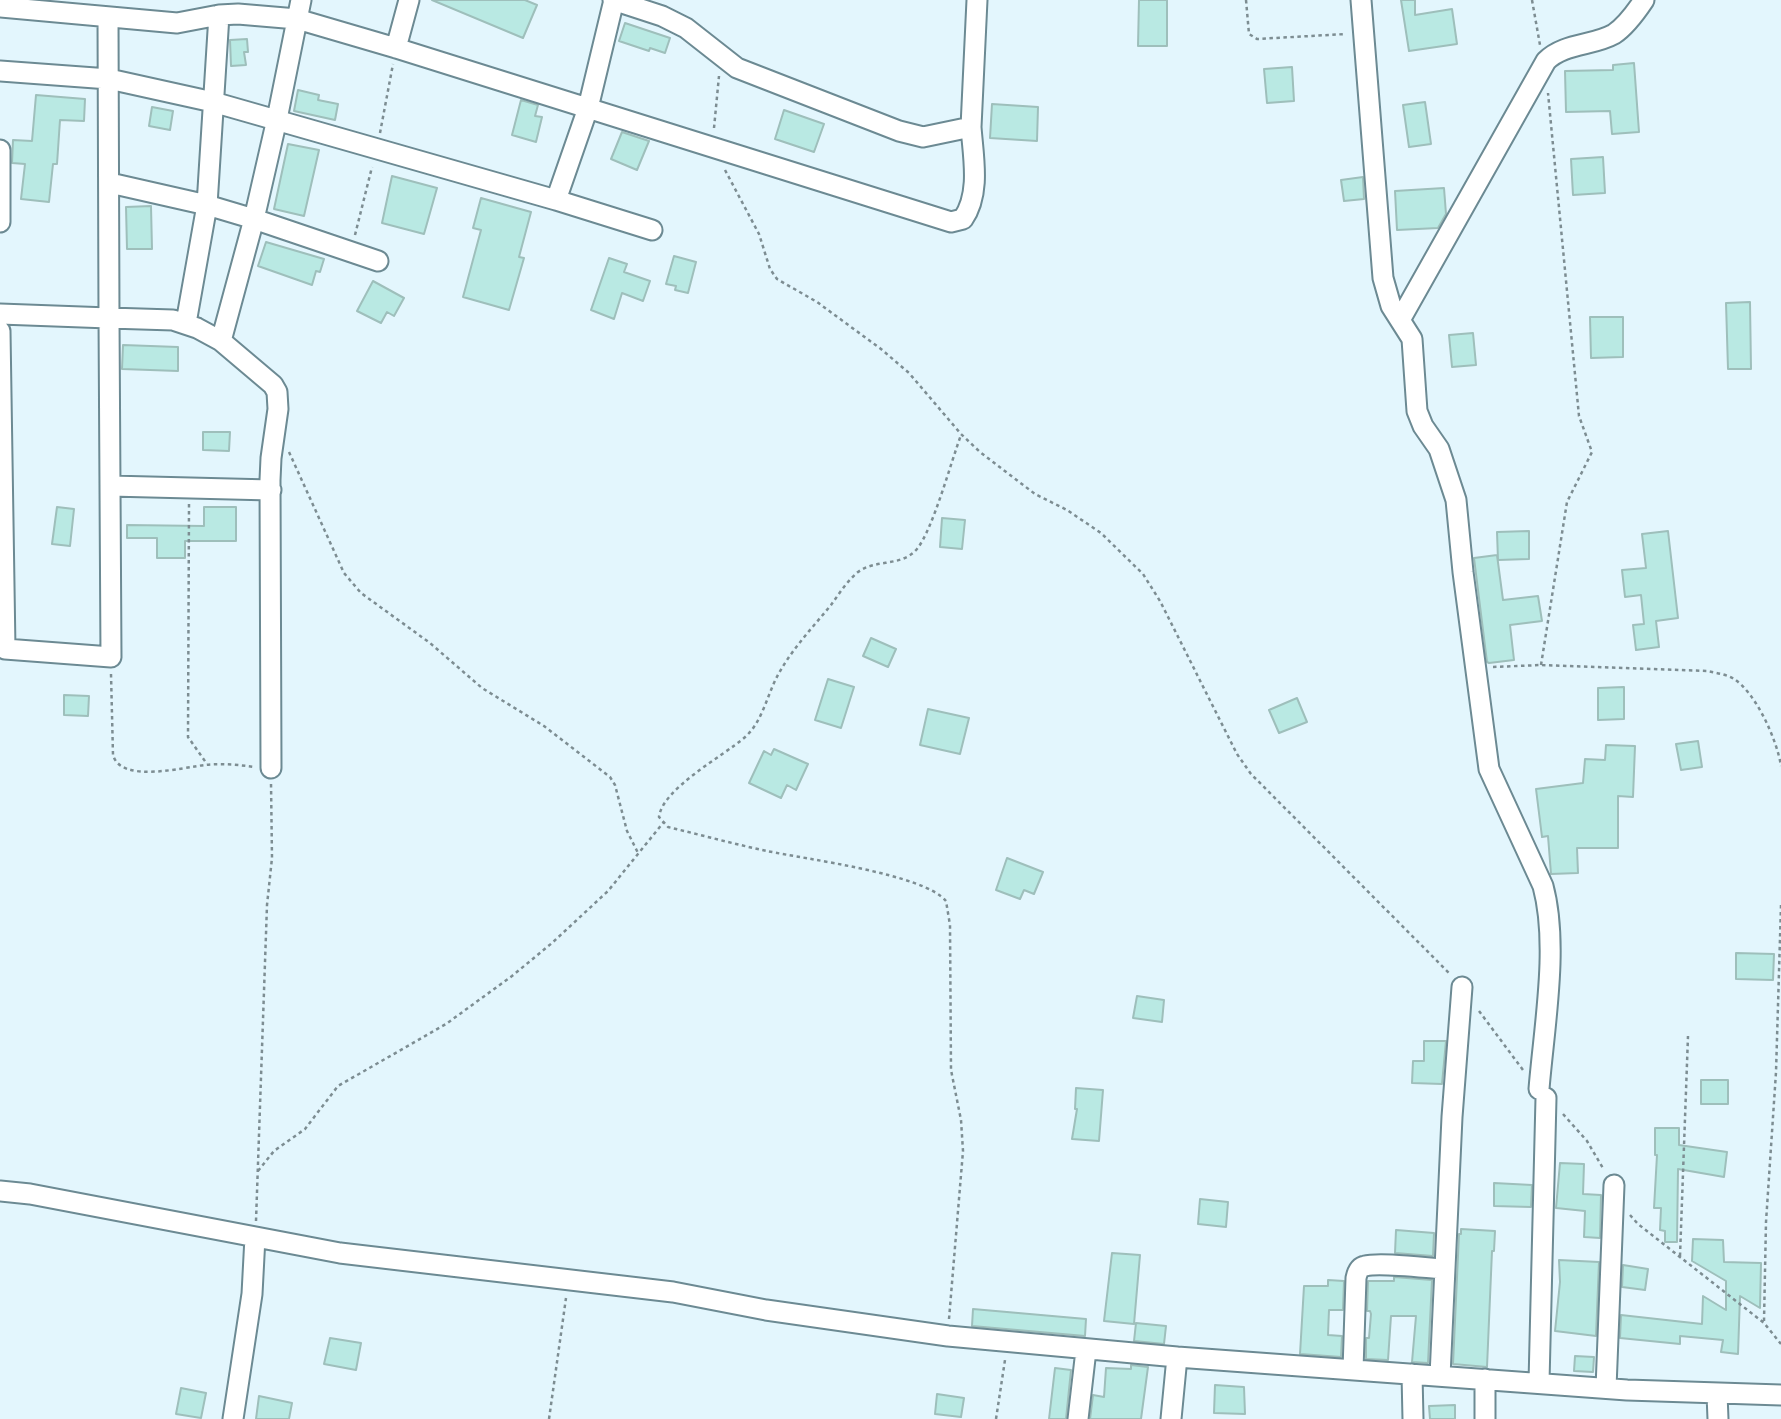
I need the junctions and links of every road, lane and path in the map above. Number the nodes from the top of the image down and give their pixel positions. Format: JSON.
{"nodes":[{"id":1,"x":409,"y":0,"type":"edge"},
{"id":2,"x":614,"y":0,"type":"edge"},
{"id":3,"x":977,"y":0,"type":"edge"},
{"id":4,"x":1246,"y":0,"type":"edge"},
{"id":5,"x":1361,"y":0,"type":"edge"},
{"id":6,"x":1532,"y":0,"type":"edge"},
{"id":7,"x":1644,"y":0,"type":"edge"},
{"id":8,"x":0,"y":7,"type":"edge"},
{"id":9,"x":299,"y":10,"type":"edge"},
{"id":10,"x":219,"y":15,"type":"junction"},
{"id":11,"x":108,"y":17,"type":"junction"},
{"id":12,"x":1363,"y":33,"type":"junction"},
{"id":13,"x":396,"y":48,"type":"junction"},
{"id":14,"x":721,"y":55,"type":"junction"},
{"id":15,"x":1544,"y":64,"type":"junction"},
{"id":16,"x":0,"y":71,"type":"edge"},
{"id":17,"x":109,"y":79,"type":"junction"},
{"id":18,"x":213,"y":102,"type":"junction"},
{"id":19,"x":588,"y":108,"type":"junction"},
{"id":20,"x":277,"y":119,"type":"junction"},
{"id":21,"x":971,"y":127,"type":"junction"},
{"id":22,"x":712,"y":147,"type":"junction"},
{"id":23,"x":0,"y":150,"type":"edge"},
{"id":24,"x":110,"y":183,"type":"junction"},
{"id":25,"x":556,"y":200,"type":"junction"},
{"id":26,"x":206,"y":205,"type":"junction"},
{"id":27,"x":254,"y":219,"type":"junction"},
{"id":28,"x":0,"y":222,"type":"edge"},
{"id":29,"x":652,"y":230,"type":"dead end"},
{"id":30,"x":378,"y":261,"type":"dead end"},
{"id":31,"x":0,"y":314,"type":"edge"},
{"id":32,"x":109,"y":318,"type":"junction"},
{"id":33,"x":1400,"y":320,"type":"junction"},
{"id":34,"x":186,"y":323,"type":"junction"},
{"id":35,"x":0,"y":331,"type":"edge"},
{"id":36,"x":221,"y":341,"type":"junction"},
{"id":37,"x":961,"y":434,"type":"junction"},
{"id":38,"x":288,"y":448,"type":"dead end"},
{"id":39,"x":110,"y":485,"type":"junction"},
{"id":40,"x":189,"y":486,"type":"junction"},
{"id":41,"x":271,"y":490,"type":"junction"},
{"id":42,"x":3,"y":649,"type":"edge"},
{"id":43,"x":111,"y":657,"type":"junction"},
{"id":44,"x":1541,"y":665,"type":"junction"},
{"id":45,"x":1476,"y":668,"type":"junction"},
{"id":46,"x":207,"y":764,"type":"junction"},
{"id":47,"x":1781,"y":766,"type":"edge"},
{"id":48,"x":271,"y":768,"type":"junction"},
{"id":49,"x":663,"y":823,"type":"junction"},
{"id":50,"x":638,"y":853,"type":"junction"},
{"id":51,"x":1781,"y":905,"type":"edge"},
{"id":52,"x":1462,"y":987,"type":"junction"},
{"id":53,"x":1688,"y":1036,"type":"dead end"},
{"id":54,"x":1542,"y":1093,"type":"junction"},
{"id":55,"x":258,"y":1172,"type":"junction"},
{"id":56,"x":1614,"y":1185,"type":"joint"},
{"id":57,"x":0,"y":1191,"type":"edge"},
{"id":58,"x":1629,"y":1214,"type":"dead end"},
{"id":59,"x":255,"y":1237,"type":"junction"},
{"id":60,"x":1680,"y":1255,"type":"junction"},
{"id":61,"x":1444,"y":1269,"type":"junction"},
{"id":62,"x":569,"y":1281,"type":"junction"},
{"id":63,"x":1763,"y":1323,"type":"junction"},
{"id":64,"x":947,"y":1336,"type":"junction"},
{"id":65,"x":1007,"y":1342,"type":"junction"},
{"id":66,"x":1781,"y":1344,"type":"edge"},
{"id":67,"x":1086,"y":1350,"type":"junction"},
{"id":68,"x":1177,"y":1357,"type":"junction"},
{"id":69,"x":1353,"y":1370,"type":"junction"},
{"id":70,"x":1412,"y":1374,"type":"junction"},
{"id":71,"x":1440,"y":1376,"type":"junction"},
{"id":72,"x":1485,"y":1379,"type":"junction"},
{"id":73,"x":1539,"y":1382,"type":"junction"},
{"id":74,"x":1606,"y":1388,"type":"junction"},
{"id":75,"x":1717,"y":1394,"type":"junction"},
{"id":76,"x":1781,"y":1395,"type":"edge"},
{"id":77,"x":233,"y":1419,"type":"edge"},
{"id":78,"x":549,"y":1419,"type":"edge"},
{"id":79,"x":996,"y":1419,"type":"edge"},
{"id":80,"x":1078,"y":1419,"type":"edge"},
{"id":81,"x":1171,"y":1419,"type":"edge"},
{"id":82,"x":1413,"y":1419,"type":"edge"},
{"id":83,"x":1485,"y":1419,"type":"edge"},
{"id":84,"x":1718,"y":1419,"type":"edge"}],
"edges":[{"from":1,"to":13,"type":"street"},
{"from":2,"to":14,"type":"street"},
{"from":2,"to":19,"type":"street"},
{"from":3,"to":21,"type":"street"},
{"from":4,"to":12,"type":"path"},
{"from":5,"to":12,"type":"street"},
{"from":6,"to":15,"type":"path"},
{"from":7,"to":15,"type":"street"},
{"from":8,"to":11,"type":"street"},
{"from":9,"to":10,"type":"street"},
{"from":9,"to":13,"type":"street"},
{"from":9,"to":20,"type":"street"},
{"from":10,"to":11,"type":"street"},
{"from":10,"to":18,"type":"street"},
{"from":11,"to":17,"type":"street"},
{"from":12,"to":33,"type":"street"},
{"from":13,"to":19,"type":"street"},
{"from":14,"to":21,"type":"street"},
{"from":14,"to":22,"type":"path"},
{"from":15,"to":33,"type":"street"},
{"from":15,"to":44,"type":"path"},
{"from":16,"to":17,"type":"street"},
{"from":17,"to":18,"type":"street"},
{"from":17,"to":24,"type":"street"},
{"from":18,"to":20,"type":"street"},
{"from":18,"to":26,"type":"street"},
{"from":19,"to":22,"type":"street"},
{"from":19,"to":25,"type":"street"},
{"from":20,"to":25,"type":"street"},
{"from":20,"to":27,"type":"street"},
{"from":21,"to":22,"type":"street"},
{"from":22,"to":37,"type":"path"},
{"from":23,"to":28,"type":"street"},
{"from":24,"to":26,"type":"street"},
{"from":24,"to":32,"type":"street"},
{"from":25,"to":29,"type":"street"},
{"from":26,"to":27,"type":"street"},
{"from":26,"to":34,"type":"street"},
{"from":27,"to":30,"type":"street"},
{"from":27,"to":36,"type":"street"},
{"from":31,"to":32,"type":"street"},
{"from":32,"to":34,"type":"street"},
{"from":32,"to":39,"type":"street"},
{"from":33,"to":45,"type":"street"},
{"from":34,"to":36,"type":"street"},
{"from":35,"to":42,"type":"street"},
{"from":36,"to":41,"type":"street"},
{"from":37,"to":49,"type":"path"},
{"from":37,"to":52,"type":"path"},
{"from":38,"to":50,"type":"path"},
{"from":39,"to":40,"type":"street"},
{"from":39,"to":43,"type":"street"},
{"from":40,"to":41,"type":"street"},
{"from":40,"to":46,"type":"path"},
{"from":41,"to":48,"type":"street"},
{"from":42,"to":43,"type":"street"},
{"from":43,"to":46,"type":"path"},
{"from":44,"to":45,"type":"path"},
{"from":44,"to":47,"type":"path"},
{"from":45,"to":54,"type":"street"},
{"from":46,"to":48,"type":"path"},
{"from":48,"to":55,"type":"path"},
{"from":49,"to":50,"type":"path"},
{"from":49,"to":64,"type":"path"},
{"from":50,"to":55,"type":"path"},
{"from":51,"to":63,"type":"path"},
{"from":52,"to":54,"type":"path"},
{"from":52,"to":61,"type":"street"},
{"from":53,"to":60,"type":"path"},
{"from":54,"to":56,"type":"path"},
{"from":54,"to":73,"type":"street"},
{"from":55,"to":59,"type":"path"},
{"from":56,"to":74,"type":"street"},
{"from":57,"to":59,"type":"street"},
{"from":58,"to":60,"type":"path"},
{"from":59,"to":62,"type":"street"},
{"from":59,"to":77,"type":"street"},
{"from":60,"to":63,"type":"path"},
{"from":61,"to":69,"type":"street"},
{"from":61,"to":71,"type":"street"},
{"from":62,"to":64,"type":"street"},
{"from":62,"to":78,"type":"path"},
{"from":63,"to":66,"type":"path"},
{"from":64,"to":65,"type":"street"},
{"from":65,"to":67,"type":"street"},
{"from":65,"to":79,"type":"path"},
{"from":67,"to":68,"type":"street"},
{"from":67,"to":80,"type":"street"},
{"from":68,"to":69,"type":"street"},
{"from":68,"to":81,"type":"street"},
{"from":69,"to":70,"type":"street"},
{"from":70,"to":71,"type":"street"},
{"from":70,"to":82,"type":"street"},
{"from":71,"to":72,"type":"street"},
{"from":72,"to":73,"type":"street"},
{"from":72,"to":83,"type":"street"},
{"from":73,"to":74,"type":"street"},
{"from":74,"to":75,"type":"street"},
{"from":75,"to":76,"type":"street"},
{"from":75,"to":84,"type":"street"}]}
